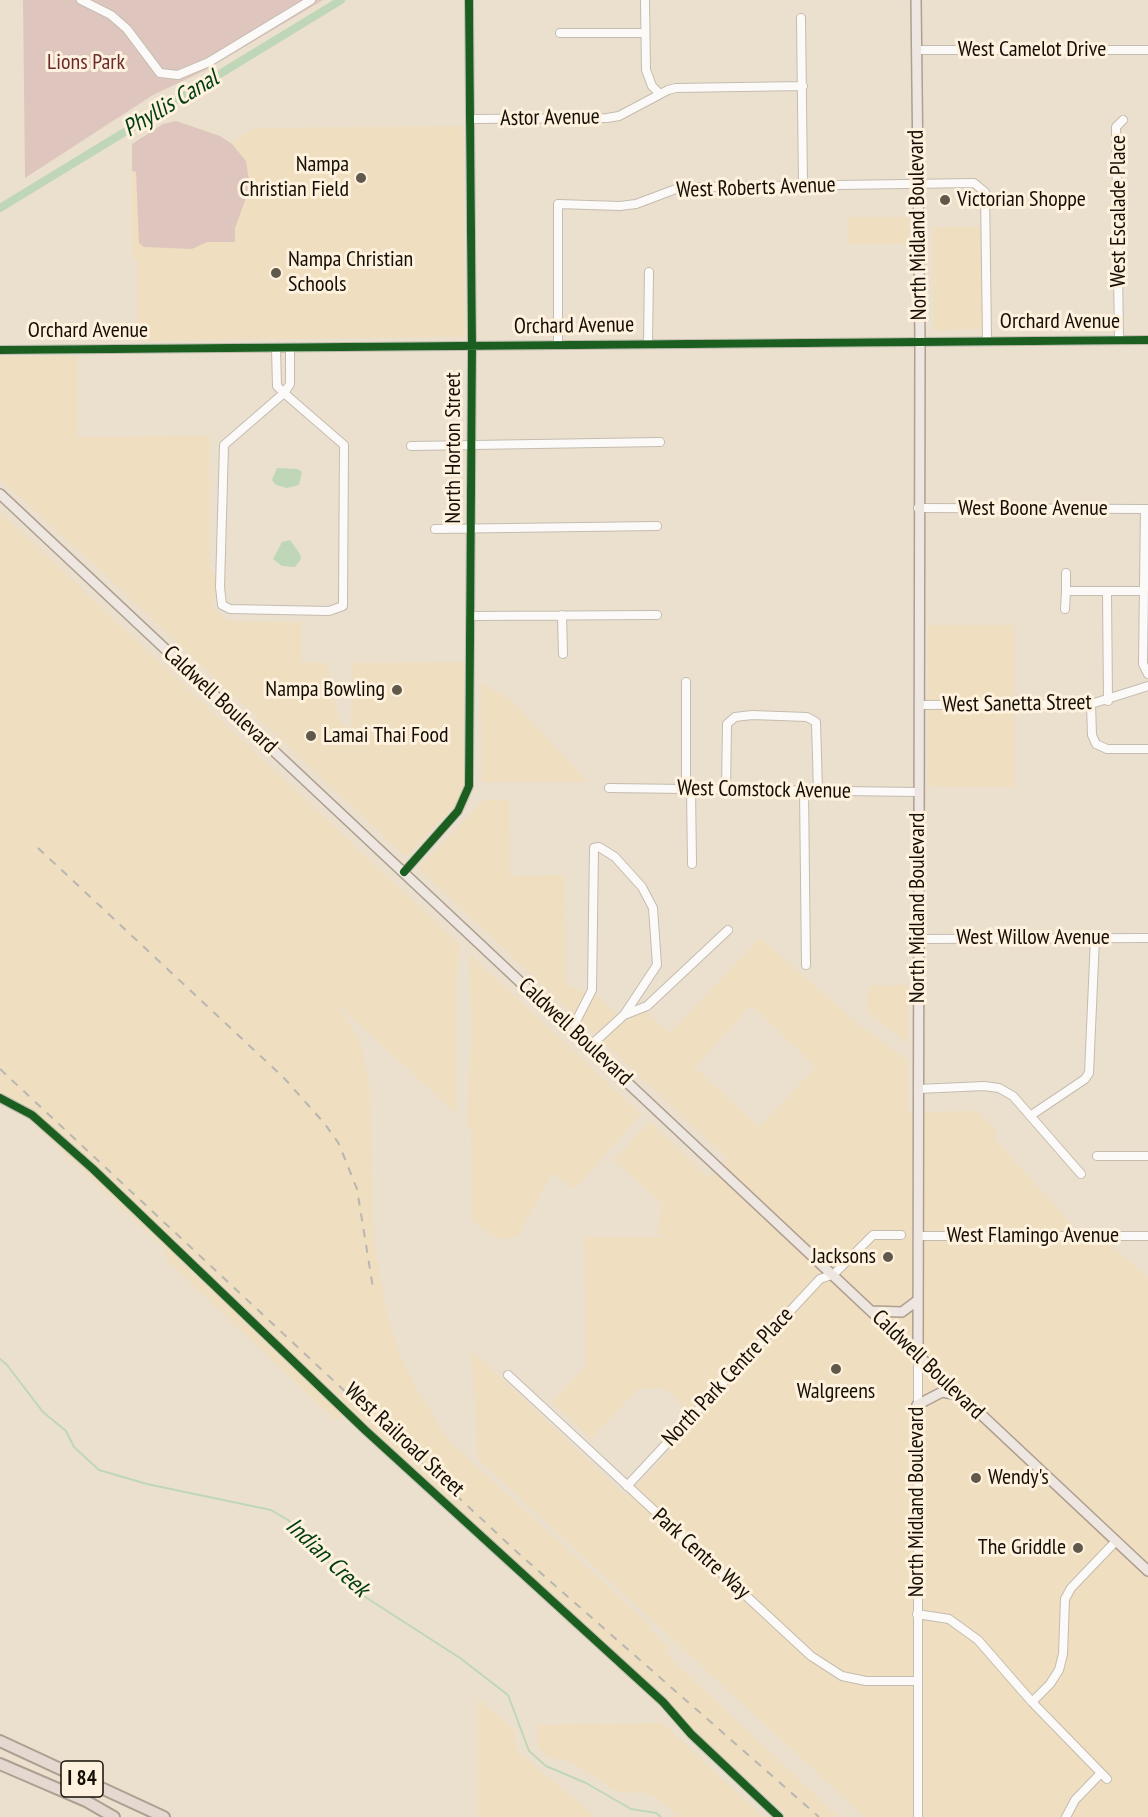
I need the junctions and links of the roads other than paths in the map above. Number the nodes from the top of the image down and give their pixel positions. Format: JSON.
{"nodes":[{"id":1,"x":81,"y":0,"type":"edge"},
{"id":2,"x":311,"y":0,"type":"edge"},
{"id":3,"x":469,"y":0,"type":"edge"},
{"id":4,"x":645,"y":0,"type":"edge"},
{"id":5,"x":916,"y":0,"type":"edge"},
{"id":6,"x":801,"y":18,"type":"dead end"},
{"id":7,"x":560,"y":33,"type":"dead end"},
{"id":8,"x":645,"y":33,"type":"junction"},
{"id":9,"x":917,"y":50,"type":"junction"},
{"id":10,"x":1148,"y":50,"type":"edge"},
{"id":11,"x":803,"y":86,"type":"junction"},
{"id":12,"x":660,"y":94,"type":"junction"},
{"id":13,"x":470,"y":119,"type":"junction"},
{"id":14,"x":1123,"y":120,"type":"dead end"},
{"id":15,"x":918,"y":184,"type":"junction"},
{"id":16,"x":803,"y":186,"type":"junction"},
{"id":17,"x":649,"y":272,"type":"dead end"},
{"id":18,"x":920,"y":340,"type":"junction"},
{"id":19,"x":987,"y":340,"type":"junction"},
{"id":20,"x":1119,"y":340,"type":"junction"},
{"id":21,"x":1148,"y":340,"type":"edge"},
{"id":22,"x":648,"y":344,"type":"junction"},
{"id":23,"x":472,"y":345,"type":"junction"},
{"id":24,"x":558,"y":345,"type":"junction"},
{"id":25,"x":276,"y":348,"type":"junction"},
{"id":26,"x":290,"y":348,"type":"junction"},
{"id":27,"x":0,"y":350,"type":"edge"},
{"id":28,"x":284,"y":393,"type":"junction"},
{"id":29,"x":660,"y":442,"type":"dead end"},
{"id":30,"x":471,"y":444,"type":"junction"},
{"id":31,"x":411,"y":446,"type":"dead end"},
{"id":32,"x":0,"y":494,"type":"edge"},
{"id":33,"x":918,"y":508,"type":"junction"},
{"id":34,"x":1146,"y":509,"type":"edge"},
{"id":35,"x":657,"y":526,"type":"dead end"},
{"id":36,"x":435,"y":529,"type":"dead end"},
{"id":37,"x":472,"y":529,"type":"junction"},
{"id":38,"x":1066,"y":573,"type":"dead end"},
{"id":39,"x":1066,"y":591,"type":"junction"},
{"id":40,"x":1142,"y":591,"type":"junction"},
{"id":41,"x":1107,"y":592,"type":"junction"},
{"id":42,"x":1145,"y":601,"type":"edge"},
{"id":43,"x":1065,"y":609,"type":"dead end"},
{"id":44,"x":562,"y":615,"type":"junction"},
{"id":45,"x":657,"y":615,"type":"dead end"},
{"id":46,"x":471,"y":616,"type":"junction"},
{"id":47,"x":563,"y":654,"type":"dead end"},
{"id":48,"x":1148,"y":674,"type":"edge"},
{"id":49,"x":686,"y":682,"type":"dead end"},
{"id":50,"x":1148,"y":686,"type":"edge"},
{"id":51,"x":1108,"y":701,"type":"junction"},
{"id":52,"x":1091,"y":704,"type":"junction"},
{"id":53,"x":919,"y":705,"type":"junction"},
{"id":54,"x":1148,"y":749,"type":"edge"},
{"id":55,"x":609,"y":788,"type":"dead end"},
{"id":56,"x":688,"y":789,"type":"junction"},
{"id":57,"x":726,"y":790,"type":"junction"},
{"id":58,"x":804,"y":790,"type":"junction"},
{"id":59,"x":818,"y":790,"type":"junction"},
{"id":60,"x":918,"y":792,"type":"junction"},
{"id":61,"x":692,"y":864,"type":"dead end"},
{"id":62,"x":404,"y":872,"type":"junction"},
{"id":63,"x":728,"y":930,"type":"dead end"},
{"id":64,"x":1095,"y":938,"type":"junction"},
{"id":65,"x":1148,"y":938,"type":"edge"},
{"id":66,"x":918,"y":939,"type":"junction"},
{"id":67,"x":806,"y":965,"type":"dead end"},
{"id":68,"x":624,"y":1015,"type":"junction"},
{"id":69,"x":572,"y":1029,"type":"junction"},
{"id":70,"x":590,"y":1046,"type":"junction"},
{"id":71,"x":918,"y":1089,"type":"junction"},
{"id":72,"x":0,"y":1098,"type":"edge"},
{"id":73,"x":1030,"y":1116,"type":"junction"},
{"id":74,"x":1097,"y":1156,"type":"dead end"},
{"id":75,"x":1148,"y":1156,"type":"edge"},
{"id":76,"x":1081,"y":1174,"type":"dead end"},
{"id":77,"x":901,"y":1235,"type":"dead end"},
{"id":78,"x":918,"y":1236,"type":"junction"},
{"id":79,"x":1147,"y":1237,"type":"edge"},
{"id":80,"x":834,"y":1274,"type":"junction"},
{"id":81,"x":918,"y":1300,"type":"junction"},
{"id":82,"x":872,"y":1311,"type":"junction"},
{"id":83,"x":918,"y":1355,"type":"junction"},
{"id":84,"x":508,"y":1375,"type":"dead end"},
{"id":85,"x":959,"y":1395,"type":"junction"},
{"id":86,"x":917,"y":1405,"type":"junction"},
{"id":87,"x":627,"y":1486,"type":"junction"},
{"id":88,"x":1116,"y":1541,"type":"junction"},
{"id":89,"x":1148,"y":1571,"type":"edge"},
{"id":90,"x":917,"y":1614,"type":"junction"},
{"id":91,"x":917,"y":1682,"type":"junction"},
{"id":92,"x":1032,"y":1702,"type":"junction"},
{"id":93,"x":0,"y":1741,"type":"edge"},
{"id":94,"x":0,"y":1764,"type":"edge"},
{"id":95,"x":114,"y":1817,"type":"edge"},
{"id":96,"x":164,"y":1817,"type":"edge"},
{"id":97,"x":779,"y":1817,"type":"edge"},
{"id":98,"x":918,"y":1817,"type":"edge"},
{"id":99,"x":1066,"y":1817,"type":"edge"}],
"edges":[{"from":1,"to":2,"type":"street"},
{"from":3,"to":13,"type":"street","name":"North Horton Street"},
{"from":4,"to":8,"type":"street"},
{"from":5,"to":9,"type":"main road","name":"North Midland Boulevard"},
{"from":6,"to":11,"type":"street"},
{"from":7,"to":8,"type":"street"},
{"from":8,"to":12,"type":"street"},
{"from":9,"to":10,"type":"street","name":"West Camelot Drive"},
{"from":9,"to":15,"type":"main road","name":"North Midland Boulevard"},
{"from":11,"to":12,"type":"street","name":"Astor Avenue"},
{"from":11,"to":16,"type":"street"},
{"from":12,"to":13,"type":"street","name":"Astor Avenue"},
{"from":13,"to":23,"type":"street","name":"North Horton Street"},
{"from":14,"to":20,"type":"street","name":"West Escalade Place"},
{"from":15,"to":16,"type":"street","name":"West Roberts Avenue"},
{"from":15,"to":18,"type":"main road","name":"North Midland Boulevard"},
{"from":15,"to":19,"type":"street","name":"West Roberts Avenue"},
{"from":16,"to":24,"type":"street","name":"West Roberts Avenue"},
{"from":17,"to":22,"type":"street"},
{"from":18,"to":19,"type":"street","name":"Orchard Avenue"},
{"from":18,"to":22,"type":"street","name":"Orchard Avenue"},
{"from":18,"to":33,"type":"main road","name":"North Midland Boulevard"},
{"from":19,"to":20,"type":"street","name":"Orchard Avenue"},
{"from":20,"to":21,"type":"street","name":"Orchard Avenue"},
{"from":22,"to":24,"type":"street","name":"Orchard Avenue"},
{"from":23,"to":24,"type":"street","name":"Orchard Avenue"},
{"from":23,"to":26,"type":"street","name":"Orchard Avenue"},
{"from":23,"to":30,"type":"street","name":"North Horton Street"},
{"from":25,"to":26,"type":"street","name":"Orchard Avenue"},
{"from":25,"to":27,"type":"street","name":"Orchard Avenue"},
{"from":25,"to":28,"type":"street"},
{"from":26,"to":28,"type":"street"},
{"from":28,"to":28,"type":"street"},
{"from":29,"to":30,"type":"street"},
{"from":30,"to":31,"type":"street"},
{"from":30,"to":37,"type":"street","name":"North Horton Street"},
{"from":32,"to":62,"type":"main road","name":"Caldwell Boulevard"},
{"from":33,"to":34,"type":"street","name":"West Boone Avenue"},
{"from":33,"to":53,"type":"main road","name":"North Midland Boulevard"},
{"from":34,"to":40,"type":"street"},
{"from":35,"to":37,"type":"street"},
{"from":36,"to":37,"type":"street"},
{"from":37,"to":46,"type":"street","name":"North Horton Street"},
{"from":38,"to":39,"type":"street"},
{"from":39,"to":41,"type":"street"},
{"from":39,"to":43,"type":"street"},
{"from":40,"to":41,"type":"street"},
{"from":40,"to":42,"type":"street"},
{"from":41,"to":51,"type":"street"},
{"from":42,"to":48,"type":"street"},
{"from":44,"to":45,"type":"street"},
{"from":44,"to":46,"type":"street"},
{"from":44,"to":47,"type":"street"},
{"from":46,"to":62,"type":"street","name":"North Horton Street"},
{"from":49,"to":56,"type":"street"},
{"from":50,"to":51,"type":"street","name":"West Sanetta Street"},
{"from":51,"to":52,"type":"street","name":"West Sanetta Street"},
{"from":52,"to":53,"type":"street","name":"West Sanetta Street"},
{"from":52,"to":54,"type":"street"},
{"from":53,"to":60,"type":"main road","name":"North Midland Boulevard"},
{"from":55,"to":56,"type":"street","name":"West Comstock Avenue"},
{"from":56,"to":57,"type":"street","name":"West Comstock Avenue"},
{"from":56,"to":61,"type":"street"},
{"from":57,"to":58,"type":"street","name":"West Comstock Avenue"},
{"from":57,"to":59,"type":"street"},
{"from":58,"to":59,"type":"street","name":"West Comstock Avenue"},
{"from":58,"to":67,"type":"street"},
{"from":59,"to":60,"type":"street","name":"West Comstock Avenue"},
{"from":60,"to":66,"type":"main road","name":"North Midland Boulevard"},
{"from":62,"to":69,"type":"main road","name":"Caldwell Boulevard"},
{"from":63,"to":68,"type":"street"},
{"from":64,"to":65,"type":"street","name":"West Willow Avenue"},
{"from":64,"to":66,"type":"street","name":"West Willow Avenue"},
{"from":64,"to":73,"type":"street"},
{"from":66,"to":71,"type":"main road","name":"North Midland Boulevard"},
{"from":68,"to":69,"type":"street"},
{"from":68,"to":70,"type":"street"},
{"from":69,"to":70,"type":"main road","name":"Caldwell Boulevard"},
{"from":70,"to":80,"type":"main road","name":"Caldwell Boulevard"},
{"from":71,"to":73,"type":"street"},
{"from":71,"to":78,"type":"main road","name":"North Midland Boulevard"},
{"from":72,"to":97,"type":"street","name":"West Railroad Street"},
{"from":73,"to":76,"type":"street"},
{"from":74,"to":75,"type":"street"},
{"from":77,"to":80,"type":"street","name":"North Park Centre Place"},
{"from":78,"to":79,"type":"street","name":"West Flamingo Avenue"},
{"from":78,"to":81,"type":"main road","name":"North Midland Boulevard"},
{"from":80,"to":82,"type":"main road","name":"Caldwell Boulevard"},
{"from":80,"to":87,"type":"street","name":"North Park Centre Place"},
{"from":81,"to":82,"type":"main road"},
{"from":81,"to":83,"type":"main road","name":"North Midland Boulevard"},
{"from":82,"to":83,"type":"main road","name":"Caldwell Boulevard"},
{"from":83,"to":85,"type":"main road","name":"Caldwell Boulevard"},
{"from":83,"to":86,"type":"street","name":"North Midland Boulevard"},
{"from":84,"to":87,"type":"street","name":"Park Centre Way"},
{"from":85,"to":86,"type":"main road"},
{"from":85,"to":88,"type":"main road","name":"Caldwell Boulevard"},
{"from":86,"to":90,"type":"street","name":"North Midland Boulevard"},
{"from":87,"to":91,"type":"street","name":"Park Centre Way"},
{"from":88,"to":89,"type":"main road","name":"Caldwell Boulevard"},
{"from":88,"to":92,"type":"street"},
{"from":90,"to":91,"type":"street","name":"North Midland Boulevard"},
{"from":90,"to":92,"type":"street"},
{"from":91,"to":98,"type":"street","name":"North Midland Boulevard"},
{"from":92,"to":99,"type":"street"},
{"from":93,"to":96,"type":"highway","number":"I 84"},
{"from":94,"to":95,"type":"highway","number":"I 84"}]}
